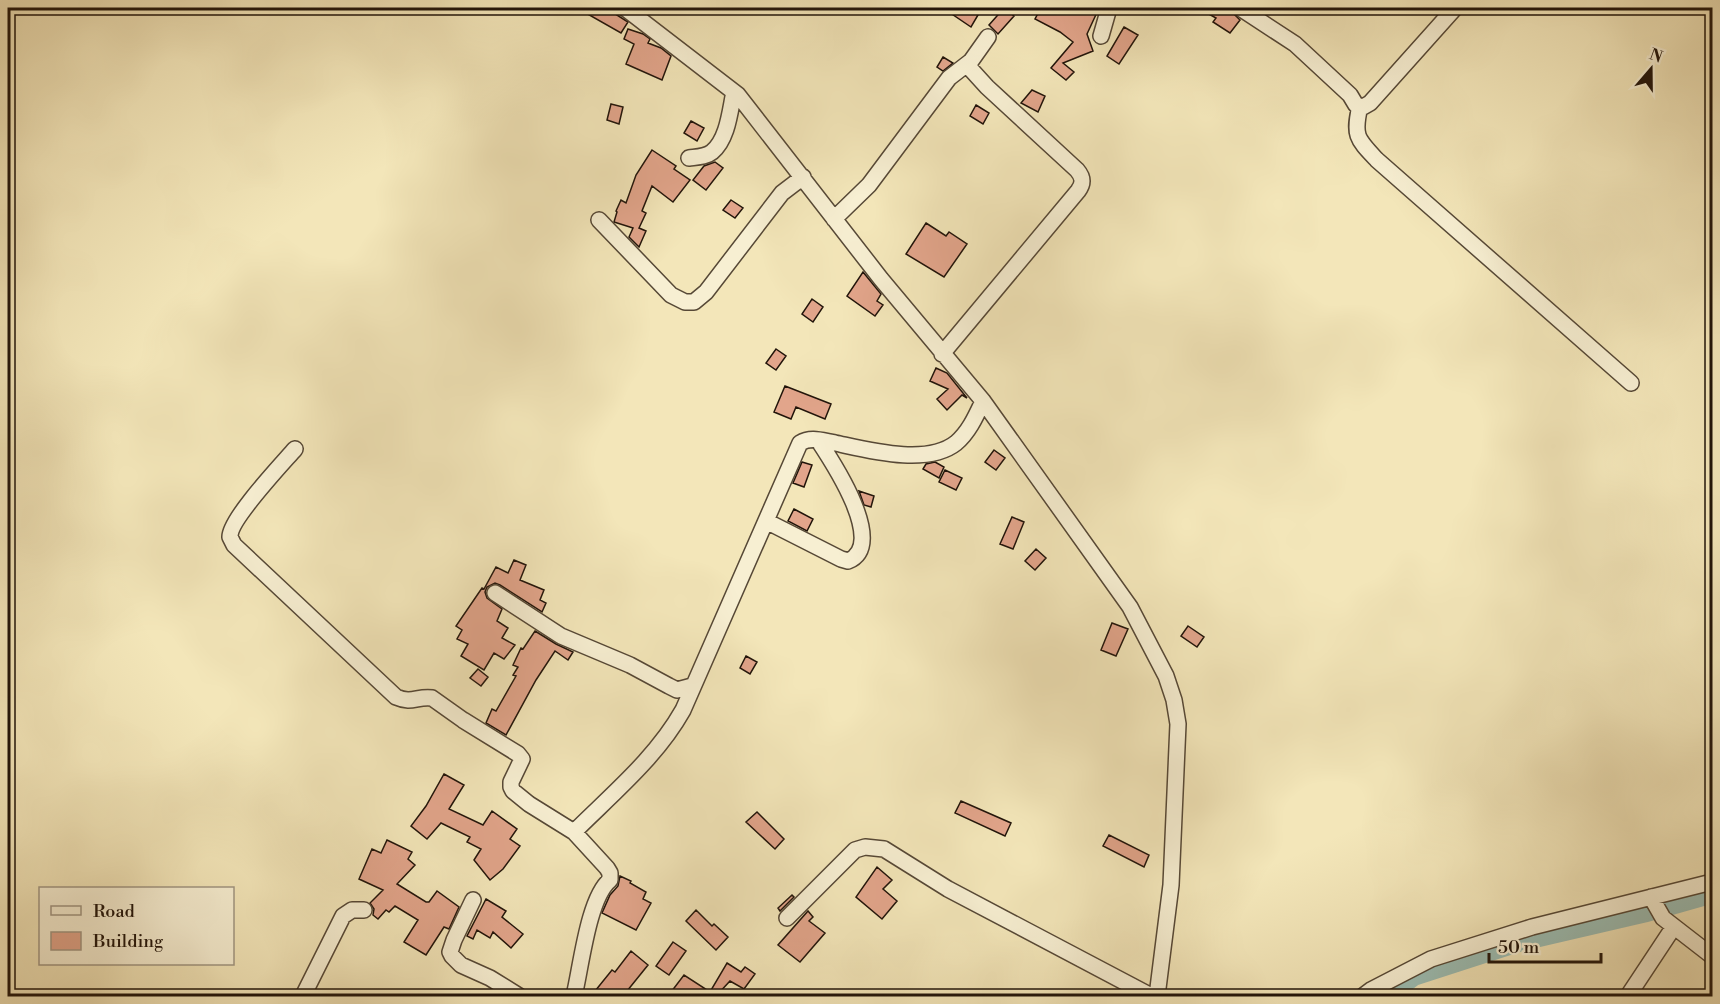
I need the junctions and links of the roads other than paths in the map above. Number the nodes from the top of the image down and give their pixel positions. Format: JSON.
{"nodes":[{"id":1,"x":625,"y":8,"type":"edge"},
{"id":2,"x":1109,"y":8,"type":"edge"},
{"id":3,"x":1240,"y":8,"type":"edge"},
{"id":4,"x":1455,"y":8,"type":"edge"},
{"id":5,"x":1101,"y":36,"type":"dead end"},
{"id":6,"x":988,"y":37,"type":"dead end"},
{"id":7,"x":967,"y":64,"type":"junction"},
{"id":8,"x":734,"y":92,"type":"junction"},
{"id":9,"x":1360,"y":106,"type":"junction"},
{"id":10,"x":689,"y":158,"type":"dead end"},
{"id":11,"x":803,"y":177,"type":"junction"},
{"id":12,"x":841,"y":214,"type":"junction"},
{"id":13,"x":599,"y":220,"type":"dead end"},
{"id":14,"x":942,"y":354,"type":"junction"},
{"id":15,"x":1631,"y":383,"type":"dead end"},
{"id":16,"x":983,"y":401,"type":"junction"},
{"id":17,"x":818,"y":440,"type":"junction"},
{"id":18,"x":295,"y":449,"type":"dead end"},
{"id":19,"x":766,"y":521,"type":"junction"},
{"id":20,"x":495,"y":593,"type":"dead end"},
{"id":21,"x":692,"y":686,"type":"junction"},
{"id":22,"x":574,"y":832,"type":"junction"},
{"id":23,"x":1713,"y":882,"type":"edge"},
{"id":24,"x":473,"y":900,"type":"dead end"},
{"id":25,"x":364,"y":910,"type":"dead end"},
{"id":26,"x":1661,"y":912,"type":"junction"},
{"id":27,"x":787,"y":918,"type":"dead end"},
{"id":28,"x":1713,"y":956,"type":"edge"},
{"id":29,"x":303,"y":996,"type":"edge"},
{"id":30,"x":519,"y":996,"type":"edge"},
{"id":31,"x":574,"y":996,"type":"edge"},
{"id":32,"x":1151,"y":996,"type":"edge"},
{"id":33,"x":1157,"y":996,"type":"edge"},
{"id":34,"x":1363,"y":996,"type":"edge"},
{"id":35,"x":1628,"y":996,"type":"edge"}],
"edges":[{"from":1,"to":8,"type":"street"},
{"from":2,"to":5,"type":"street"},
{"from":3,"to":9,"type":"street"},
{"from":4,"to":9,"type":"street"},
{"from":6,"to":7,"type":"street"},
{"from":7,"to":12,"type":"street"},
{"from":7,"to":14,"type":"street"},
{"from":8,"to":10,"type":"street"},
{"from":8,"to":11,"type":"street"},
{"from":9,"to":15,"type":"street"},
{"from":11,"to":12,"type":"street"},
{"from":11,"to":13,"type":"street"},
{"from":12,"to":14,"type":"street"},
{"from":14,"to":16,"type":"street"},
{"from":16,"to":17,"type":"street"},
{"from":16,"to":33,"type":"street"},
{"from":17,"to":19,"type":"street"},
{"from":17,"to":19,"type":"street"},
{"from":18,"to":22,"type":"street"},
{"from":19,"to":21,"type":"street"},
{"from":20,"to":21,"type":"street"},
{"from":21,"to":22,"type":"street"},
{"from":22,"to":31,"type":"street"},
{"from":23,"to":26,"type":"street"},
{"from":24,"to":30,"type":"street"},
{"from":25,"to":29,"type":"street"},
{"from":26,"to":28,"type":"street"},
{"from":26,"to":34,"type":"street"},
{"from":26,"to":35,"type":"street"},
{"from":27,"to":32,"type":"street"}]}
